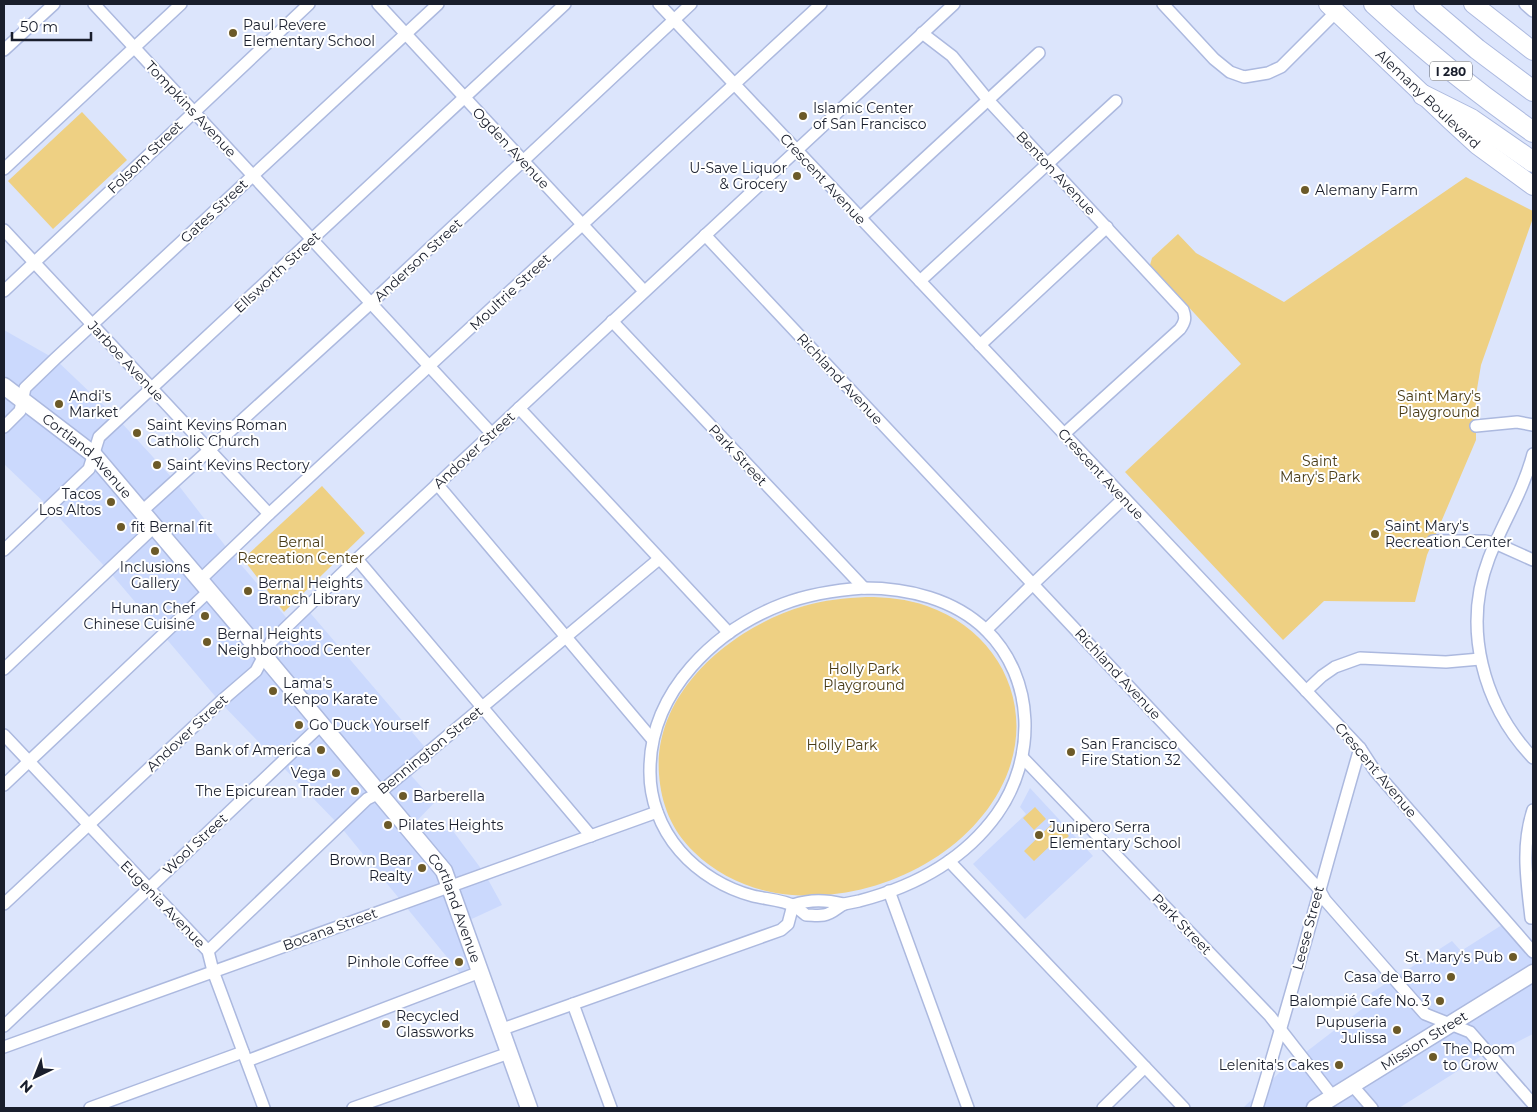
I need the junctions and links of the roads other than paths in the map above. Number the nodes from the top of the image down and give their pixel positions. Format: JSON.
{"nodes":[{"id":1,"x":54,"y":4,"type":"edge"},
{"id":2,"x":94,"y":4,"type":"edge"},
{"id":3,"x":181,"y":4,"type":"edge"},
{"id":4,"x":309,"y":4,"type":"edge"},
{"id":5,"x":378,"y":4,"type":"edge"},
{"id":6,"x":438,"y":4,"type":"edge"},
{"id":7,"x":565,"y":4,"type":"edge"},
{"id":8,"x":658,"y":4,"type":"edge"},
{"id":9,"x":691,"y":4,"type":"edge"},
{"id":10,"x":821,"y":4,"type":"edge"},
{"id":11,"x":954,"y":4,"type":"edge"},
{"id":12,"x":1163,"y":4,"type":"edge"},
{"id":13,"x":1374,"y":4,"type":"edge"},
{"id":14,"x":1424,"y":4,"type":"edge"},
{"id":15,"x":1473,"y":4,"type":"edge"},
{"id":16,"x":1525,"y":4,"type":"edge"},
{"id":17,"x":1332,"y":8,"type":"edge"},
{"id":18,"x":1533,"y":11,"type":"edge"},
{"id":19,"x":674,"y":21,"type":"junction"},
{"id":20,"x":922,"y":33,"type":"junction"},
{"id":21,"x":406,"y":34,"type":"junction"},
{"id":22,"x":134,"y":47,"type":"junction"},
{"id":23,"x":4,"y":50,"type":"edge"},
{"id":24,"x":1533,"y":51,"type":"edge"},
{"id":25,"x":1039,"y":53,"type":"dead end"},
{"id":26,"x":734,"y":84,"type":"junction"},
{"id":27,"x":1533,"y":91,"type":"edge"},
{"id":28,"x":1423,"y":95,"type":"junction"},
{"id":29,"x":465,"y":97,"type":"junction"},
{"id":30,"x":988,"y":100,"type":"junction"},
{"id":31,"x":1116,"y":101,"type":"dead end"},
{"id":32,"x":193,"y":111,"type":"junction"},
{"id":33,"x":1533,"y":132,"type":"edge"},
{"id":34,"x":796,"y":150,"type":"junction"},
{"id":35,"x":523,"y":161,"type":"junction"},
{"id":36,"x":1533,"y":162,"type":"edge"},
{"id":37,"x":1048,"y":164,"type":"junction"},
{"id":38,"x":4,"y":168,"type":"edge"},
{"id":39,"x":253,"y":175,"type":"junction"},
{"id":40,"x":1533,"y":186,"type":"edge"},
{"id":41,"x":860,"y":218,"type":"junction"},
{"id":42,"x":582,"y":224,"type":"junction"},
{"id":43,"x":1107,"y":227,"type":"junction"},
{"id":44,"x":4,"y":230,"type":"edge"},
{"id":45,"x":705,"y":235,"type":"junction"},
{"id":46,"x":312,"y":239,"type":"junction"},
{"id":47,"x":34,"y":263,"type":"junction"},
{"id":48,"x":920,"y":281,"type":"junction"},
{"id":49,"x":4,"y":291,"type":"edge"},
{"id":50,"x":644,"y":291,"type":"junction"},
{"id":51,"x":371,"y":303,"type":"junction"},
{"id":52,"x":612,"y":322,"type":"junction"},
{"id":53,"x":92,"y":324,"type":"junction"},
{"id":54,"x":980,"y":345,"type":"junction"},
{"id":55,"x":430,"y":367,"type":"junction"},
{"id":56,"x":4,"y":386,"type":"edge"},
{"id":57,"x":152,"y":388,"type":"junction"},
{"id":58,"x":23,"y":400,"type":"junction"},
{"id":59,"x":519,"y":408,"type":"junction"},
{"id":60,"x":1533,"y":425,"type":"edge"},
{"id":61,"x":1476,"y":426,"type":"dead end"},
{"id":62,"x":4,"y":427,"type":"edge"},
{"id":63,"x":492,"y":434,"type":"junction"},
{"id":64,"x":1064,"y":434,"type":"junction"},
{"id":65,"x":210,"y":451,"type":"junction"},
{"id":66,"x":93,"y":454,"type":"junction"},
{"id":67,"x":1533,"y":454,"type":"edge"},
{"id":68,"x":437,"y":484,"type":"junction"},
{"id":69,"x":1124,"y":498,"type":"junction"},
{"id":70,"x":141,"y":512,"type":"junction"},
{"id":71,"x":269,"y":514,"type":"junction"},
{"id":72,"x":154,"y":527,"type":"junction"},
{"id":73,"x":1432,"y":541,"type":"dead end"},
{"id":74,"x":1495,"y":543,"type":"junction"},
{"id":75,"x":4,"y":550,"type":"edge"},
{"id":76,"x":659,"y":558,"type":"junction"},
{"id":77,"x":357,"y":559,"type":"junction"},
{"id":78,"x":1533,"y":560,"type":"edge"},
{"id":79,"x":1032,"y":584,"type":"junction"},
{"id":80,"x":205,"y":585,"type":"junction"},
{"id":81,"x":864,"y":588,"type":"junction"},
{"id":82,"x":986,"y":630,"type":"junction"},
{"id":83,"x":729,"y":633,"type":"junction"},
{"id":84,"x":566,"y":637,"type":"junction"},
{"id":85,"x":264,"y":655,"type":"junction"},
{"id":86,"x":1480,"y":659,"type":"junction"},
{"id":87,"x":4,"y":669,"type":"edge"},
{"id":88,"x":1306,"y":691,"type":"junction"},
{"id":89,"x":482,"y":707,"type":"junction"},
{"id":90,"x":322,"y":724,"type":"junction"},
{"id":91,"x":4,"y":736,"type":"edge"},
{"id":92,"x":652,"y":739,"type":"junction"},
{"id":93,"x":1360,"y":748,"type":"junction"},
{"id":94,"x":1023,"y":758,"type":"junction"},
{"id":95,"x":1533,"y":758,"type":"edge"},
{"id":96,"x":28,"y":762,"type":"junction"},
{"id":97,"x":4,"y":785,"type":"edge"},
{"id":98,"x":379,"y":793,"type":"junction"},
{"id":99,"x":1533,"y":810,"type":"edge"},
{"id":100,"x":657,"y":812,"type":"junction"},
{"id":101,"x":88,"y":824,"type":"junction"},
{"id":102,"x":591,"y":836,"type":"junction"},
{"id":103,"x":949,"y":861,"type":"junction"},
{"id":104,"x":450,"y":887,"type":"junction"},
{"id":105,"x":148,"y":888,"type":"junction"},
{"id":106,"x":1319,"y":888,"type":"junction"},
{"id":107,"x":889,"y":891,"type":"junction"},
{"id":108,"x":4,"y":904,"type":"edge"},
{"id":109,"x":793,"y":905,"type":"junction"},
{"id":110,"x":1532,"y":917,"type":"edge"},
{"id":111,"x":1516,"y":932,"type":"junction"},
{"id":112,"x":208,"y":951,"type":"junction"},
{"id":113,"x":1533,"y":952,"type":"edge"},
{"id":114,"x":213,"y":971,"type":"junction"},
{"id":115,"x":480,"y":972,"type":"junction"},
{"id":116,"x":1533,"y":973,"type":"edge"},
{"id":117,"x":574,"y":1004,"type":"junction"},
{"id":118,"x":1448,"y":1025,"type":"junction"},
{"id":119,"x":4,"y":1026,"type":"edge"},
{"id":120,"x":500,"y":1030,"type":"junction"},
{"id":121,"x":1281,"y":1031,"type":"junction"},
{"id":122,"x":5,"y":1044,"type":"edge"},
{"id":123,"x":509,"y":1053,"type":"junction"},
{"id":124,"x":245,"y":1056,"type":"junction"},
{"id":125,"x":1145,"y":1067,"type":"junction"},
{"id":126,"x":1352,"y":1085,"type":"junction"},
{"id":127,"x":1333,"y":1097,"type":"junction"},
{"id":128,"x":1533,"y":1104,"type":"edge"},
{"id":129,"x":90,"y":1108,"type":"edge"},
{"id":130,"x":264,"y":1108,"type":"edge"},
{"id":131,"x":353,"y":1108,"type":"edge"},
{"id":132,"x":529,"y":1108,"type":"edge"},
{"id":133,"x":611,"y":1108,"type":"edge"},
{"id":134,"x":968,"y":1108,"type":"edge"},
{"id":135,"x":1103,"y":1108,"type":"edge"},
{"id":136,"x":1184,"y":1108,"type":"edge"},
{"id":137,"x":1257,"y":1108,"type":"edge"},
{"id":138,"x":1314,"y":1108,"type":"edge"},
{"id":139,"x":1372,"y":1108,"type":"edge"}],
"edges":[{"from":1,"to":23,"type":"street"},
{"from":2,"to":22,"type":"street","name":"Tompkins Avenue"},
{"from":3,"to":22,"type":"street"},
{"from":4,"to":32,"type":"street","name":"Folsom Street"},
{"from":5,"to":21,"type":"street","name":"Ogden Avenue"},
{"from":6,"to":21,"type":"street","name":"Gates Street"},
{"from":7,"to":29,"type":"street","name":"Ellsworth Street"},
{"from":8,"to":19,"type":"street","name":"Crescent Avenue"},
{"from":9,"to":19,"type":"street","name":"Anderson Street"},
{"from":10,"to":26,"type":"street","name":"Moultrie Street"},
{"from":11,"to":20,"type":"street","name":"Andover Street"},
{"from":12,"to":17,"type":"street"},
{"from":13,"to":33,"type":"highway","number":"I 280"},
{"from":14,"to":27,"type":"highway","number":"I 280"},
{"from":15,"to":24,"type":"main road"},
{"from":16,"to":18,"type":"street"},
{"from":17,"to":28,"type":"main road","name":"Alemany Boulevard"},
{"from":19,"to":26,"type":"street","name":"Crescent Avenue"},
{"from":19,"to":35,"type":"street","name":"Anderson Street"},
{"from":20,"to":30,"type":"street","name":"Benton Avenue"},
{"from":20,"to":34,"type":"street","name":"Andover Street"},
{"from":21,"to":29,"type":"street","name":"Ogden Avenue"},
{"from":21,"to":39,"type":"street","name":"Gates Street"},
{"from":22,"to":32,"type":"street","name":"Tompkins Avenue"},
{"from":22,"to":38,"type":"street"},
{"from":25,"to":30,"type":"street"},
{"from":26,"to":34,"type":"street","name":"Crescent Avenue"},
{"from":26,"to":42,"type":"street","name":"Moultrie Street"},
{"from":28,"to":36,"type":"highway"},
{"from":28,"to":40,"type":"main road","name":"Alemany Boulevard"},
{"from":29,"to":35,"type":"street","name":"Ogden Avenue"},
{"from":29,"to":46,"type":"street","name":"Ellsworth Street"},
{"from":30,"to":37,"type":"street","name":"Benton Avenue"},
{"from":30,"to":41,"type":"street"},
{"from":31,"to":37,"type":"street"},
{"from":32,"to":39,"type":"street","name":"Tompkins Avenue"},
{"from":32,"to":47,"type":"street","name":"Folsom Street"},
{"from":34,"to":41,"type":"street","name":"Crescent Avenue"},
{"from":34,"to":45,"type":"street","name":"Andover Street"},
{"from":35,"to":42,"type":"street","name":"Ogden Avenue"},
{"from":35,"to":51,"type":"street","name":"Anderson Street"},
{"from":37,"to":43,"type":"street","name":"Benton Avenue"},
{"from":37,"to":48,"type":"street"},
{"from":39,"to":46,"type":"street","name":"Tompkins Avenue"},
{"from":39,"to":53,"type":"street","name":"Gates Street"},
{"from":41,"to":48,"type":"street","name":"Crescent Avenue"},
{"from":42,"to":50,"type":"street","name":"Ogden Avenue"},
{"from":42,"to":55,"type":"street","name":"Moultrie Street"},
{"from":43,"to":54,"type":"street"},
{"from":43,"to":64,"type":"street","name":"Benton Avenue"},
{"from":44,"to":47,"type":"street","name":"Jarboe Avenue"},
{"from":45,"to":50,"type":"street","name":"Andover Street"},
{"from":45,"to":79,"type":"street","name":"Richland Avenue"},
{"from":46,"to":51,"type":"street","name":"Tompkins Avenue"},
{"from":46,"to":57,"type":"street","name":"Ellsworth Street"},
{"from":47,"to":49,"type":"street","name":"Folsom Street"},
{"from":47,"to":53,"type":"street","name":"Jarboe Avenue"},
{"from":48,"to":54,"type":"street","name":"Crescent Avenue"},
{"from":50,"to":52,"type":"street","name":"Andover Street"},
{"from":51,"to":55,"type":"street","name":"Tompkins Avenue"},
{"from":51,"to":65,"type":"street","name":"Anderson Street"},
{"from":52,"to":59,"type":"street","name":"Andover Street"},
{"from":52,"to":81,"type":"street","name":"Park Street"},
{"from":53,"to":57,"type":"street","name":"Jarboe Avenue"},
{"from":53,"to":58,"type":"street","name":"Gates Street"},
{"from":54,"to":64,"type":"street","name":"Crescent Avenue"},
{"from":55,"to":63,"type":"street","name":"Tompkins Avenue"},
{"from":55,"to":71,"type":"street","name":"Moultrie Street"},
{"from":56,"to":58,"type":"street","name":"Cortland Avenue"},
{"from":57,"to":65,"type":"street","name":"Jarboe Avenue"},
{"from":57,"to":66,"type":"street","name":"Ellsworth Street"},
{"from":58,"to":62,"type":"street","name":"Gates Street"},
{"from":58,"to":66,"type":"street","name":"Cortland Avenue"},
{"from":59,"to":63,"type":"street","name":"Andover Street"},
{"from":59,"to":76,"type":"street"},
{"from":60,"to":61,"type":"street"},
{"from":63,"to":68,"type":"street","name":"Andover Street"},
{"from":64,"to":69,"type":"street","name":"Crescent Avenue"},
{"from":65,"to":70,"type":"street","name":"Anderson Street"},
{"from":65,"to":71,"type":"street","name":"Jarboe Avenue"},
{"from":66,"to":70,"type":"street","name":"Cortland Avenue"},
{"from":66,"to":75,"type":"street","name":"Ellsworth Street"},
{"from":67,"to":74,"type":"street"},
{"from":68,"to":77,"type":"street","name":"Andover Street"},
{"from":68,"to":84,"type":"street"},
{"from":69,"to":79,"type":"street"},
{"from":69,"to":88,"type":"street","name":"Crescent Avenue"},
{"from":70,"to":72,"type":"street","name":"Cortland Avenue"},
{"from":71,"to":80,"type":"street","name":"Moultrie Street"},
{"from":72,"to":80,"type":"street","name":"Cortland Avenue"},
{"from":72,"to":87,"type":"street"},
{"from":73,"to":74,"type":"street"},
{"from":74,"to":78,"type":"street"},
{"from":74,"to":86,"type":"street"},
{"from":76,"to":83,"type":"street"},
{"from":76,"to":84,"type":"street","name":"Bennington Street"},
{"from":77,"to":85,"type":"street","name":"Andover Street"},
{"from":77,"to":89,"type":"street"},
{"from":79,"to":82,"type":"street"},
{"from":79,"to":106,"type":"street","name":"Richland Avenue"},
{"from":80,"to":85,"type":"street","name":"Cortland Avenue"},
{"from":80,"to":96,"type":"street","name":"Moultrie Street"},
{"from":81,"to":82,"type":"street"},
{"from":81,"to":83,"type":"street"},
{"from":82,"to":94,"type":"street"},
{"from":83,"to":92,"type":"street"},
{"from":84,"to":89,"type":"street","name":"Bennington Street"},
{"from":84,"to":92,"type":"street"},
{"from":85,"to":90,"type":"street","name":"Cortland Avenue"},
{"from":85,"to":101,"type":"street","name":"Andover Street"},
{"from":86,"to":88,"type":"street"},
{"from":86,"to":95,"type":"street"},
{"from":88,"to":93,"type":"street","name":"Crescent Avenue"},
{"from":89,"to":98,"type":"street","name":"Bennington Street"},
{"from":89,"to":102,"type":"street"},
{"from":90,"to":98,"type":"street","name":"Cortland Avenue"},
{"from":90,"to":105,"type":"street","name":"Wool Street"},
{"from":91,"to":96,"type":"street","name":"Eugenia Avenue"},
{"from":92,"to":100,"type":"street"},
{"from":93,"to":106,"type":"street","name":"Leese Street"},
{"from":93,"to":111,"type":"street","name":"Crescent Avenue"},
{"from":94,"to":103,"type":"street"},
{"from":94,"to":121,"type":"street","name":"Park Street"},
{"from":96,"to":97,"type":"street","name":"Moultrie Street"},
{"from":96,"to":101,"type":"street","name":"Eugenia Avenue"},
{"from":98,"to":104,"type":"street","name":"Cortland Avenue"},
{"from":98,"to":112,"type":"street","name":"Bennington Street"},
{"from":99,"to":110,"type":"street"},
{"from":100,"to":102,"type":"street","name":"Bocana Street"},
{"from":100,"to":109,"type":"street"},
{"from":101,"to":105,"type":"street","name":"Eugenia Avenue"},
{"from":101,"to":108,"type":"street","name":"Andover Street"},
{"from":102,"to":104,"type":"street","name":"Bocana Street"},
{"from":103,"to":107,"type":"street"},
{"from":103,"to":125,"type":"street"},
{"from":104,"to":114,"type":"street","name":"Bocana Street"},
{"from":104,"to":115,"type":"street","name":"Cortland Avenue"},
{"from":105,"to":112,"type":"street","name":"Eugenia Avenue"},
{"from":105,"to":119,"type":"street","name":"Wool Street"},
{"from":106,"to":118,"type":"street","name":"Richland Avenue"},
{"from":106,"to":121,"type":"street","name":"Leese Street"},
{"from":107,"to":109,"type":"street"},
{"from":107,"to":134,"type":"street"},
{"from":109,"to":117,"type":"street"},
{"from":110,"to":111,"type":"street"},
{"from":111,"to":113,"type":"street","name":"Crescent Avenue"},
{"from":112,"to":114,"type":"street","name":"Eugenia Avenue"},
{"from":114,"to":122,"type":"street","name":"Bocana Street"},
{"from":114,"to":124,"type":"street","name":"Eugenia Avenue"},
{"from":115,"to":120,"type":"street","name":"Cortland Avenue"},
{"from":115,"to":124,"type":"street"},
{"from":116,"to":118,"type":"street","name":"Mission Street"},
{"from":117,"to":120,"type":"street"},
{"from":117,"to":133,"type":"street"},
{"from":118,"to":126,"type":"street","name":"Mission Street"},
{"from":118,"to":128,"type":"street","name":"Richland Avenue"},
{"from":120,"to":123,"type":"street","name":"Cortland Avenue"},
{"from":121,"to":127,"type":"street","name":"Park Street"},
{"from":121,"to":137,"type":"street","name":"Leese Street"},
{"from":123,"to":131,"type":"street"},
{"from":123,"to":132,"type":"street","name":"Cortland Avenue"},
{"from":124,"to":129,"type":"street"},
{"from":124,"to":130,"type":"street","name":"Eugenia Avenue"},
{"from":125,"to":135,"type":"street"},
{"from":125,"to":136,"type":"street"},
{"from":126,"to":127,"type":"street","name":"Mission Street"},
{"from":126,"to":139,"type":"street"},
{"from":127,"to":138,"type":"street","name":"Mission Street"}]}
